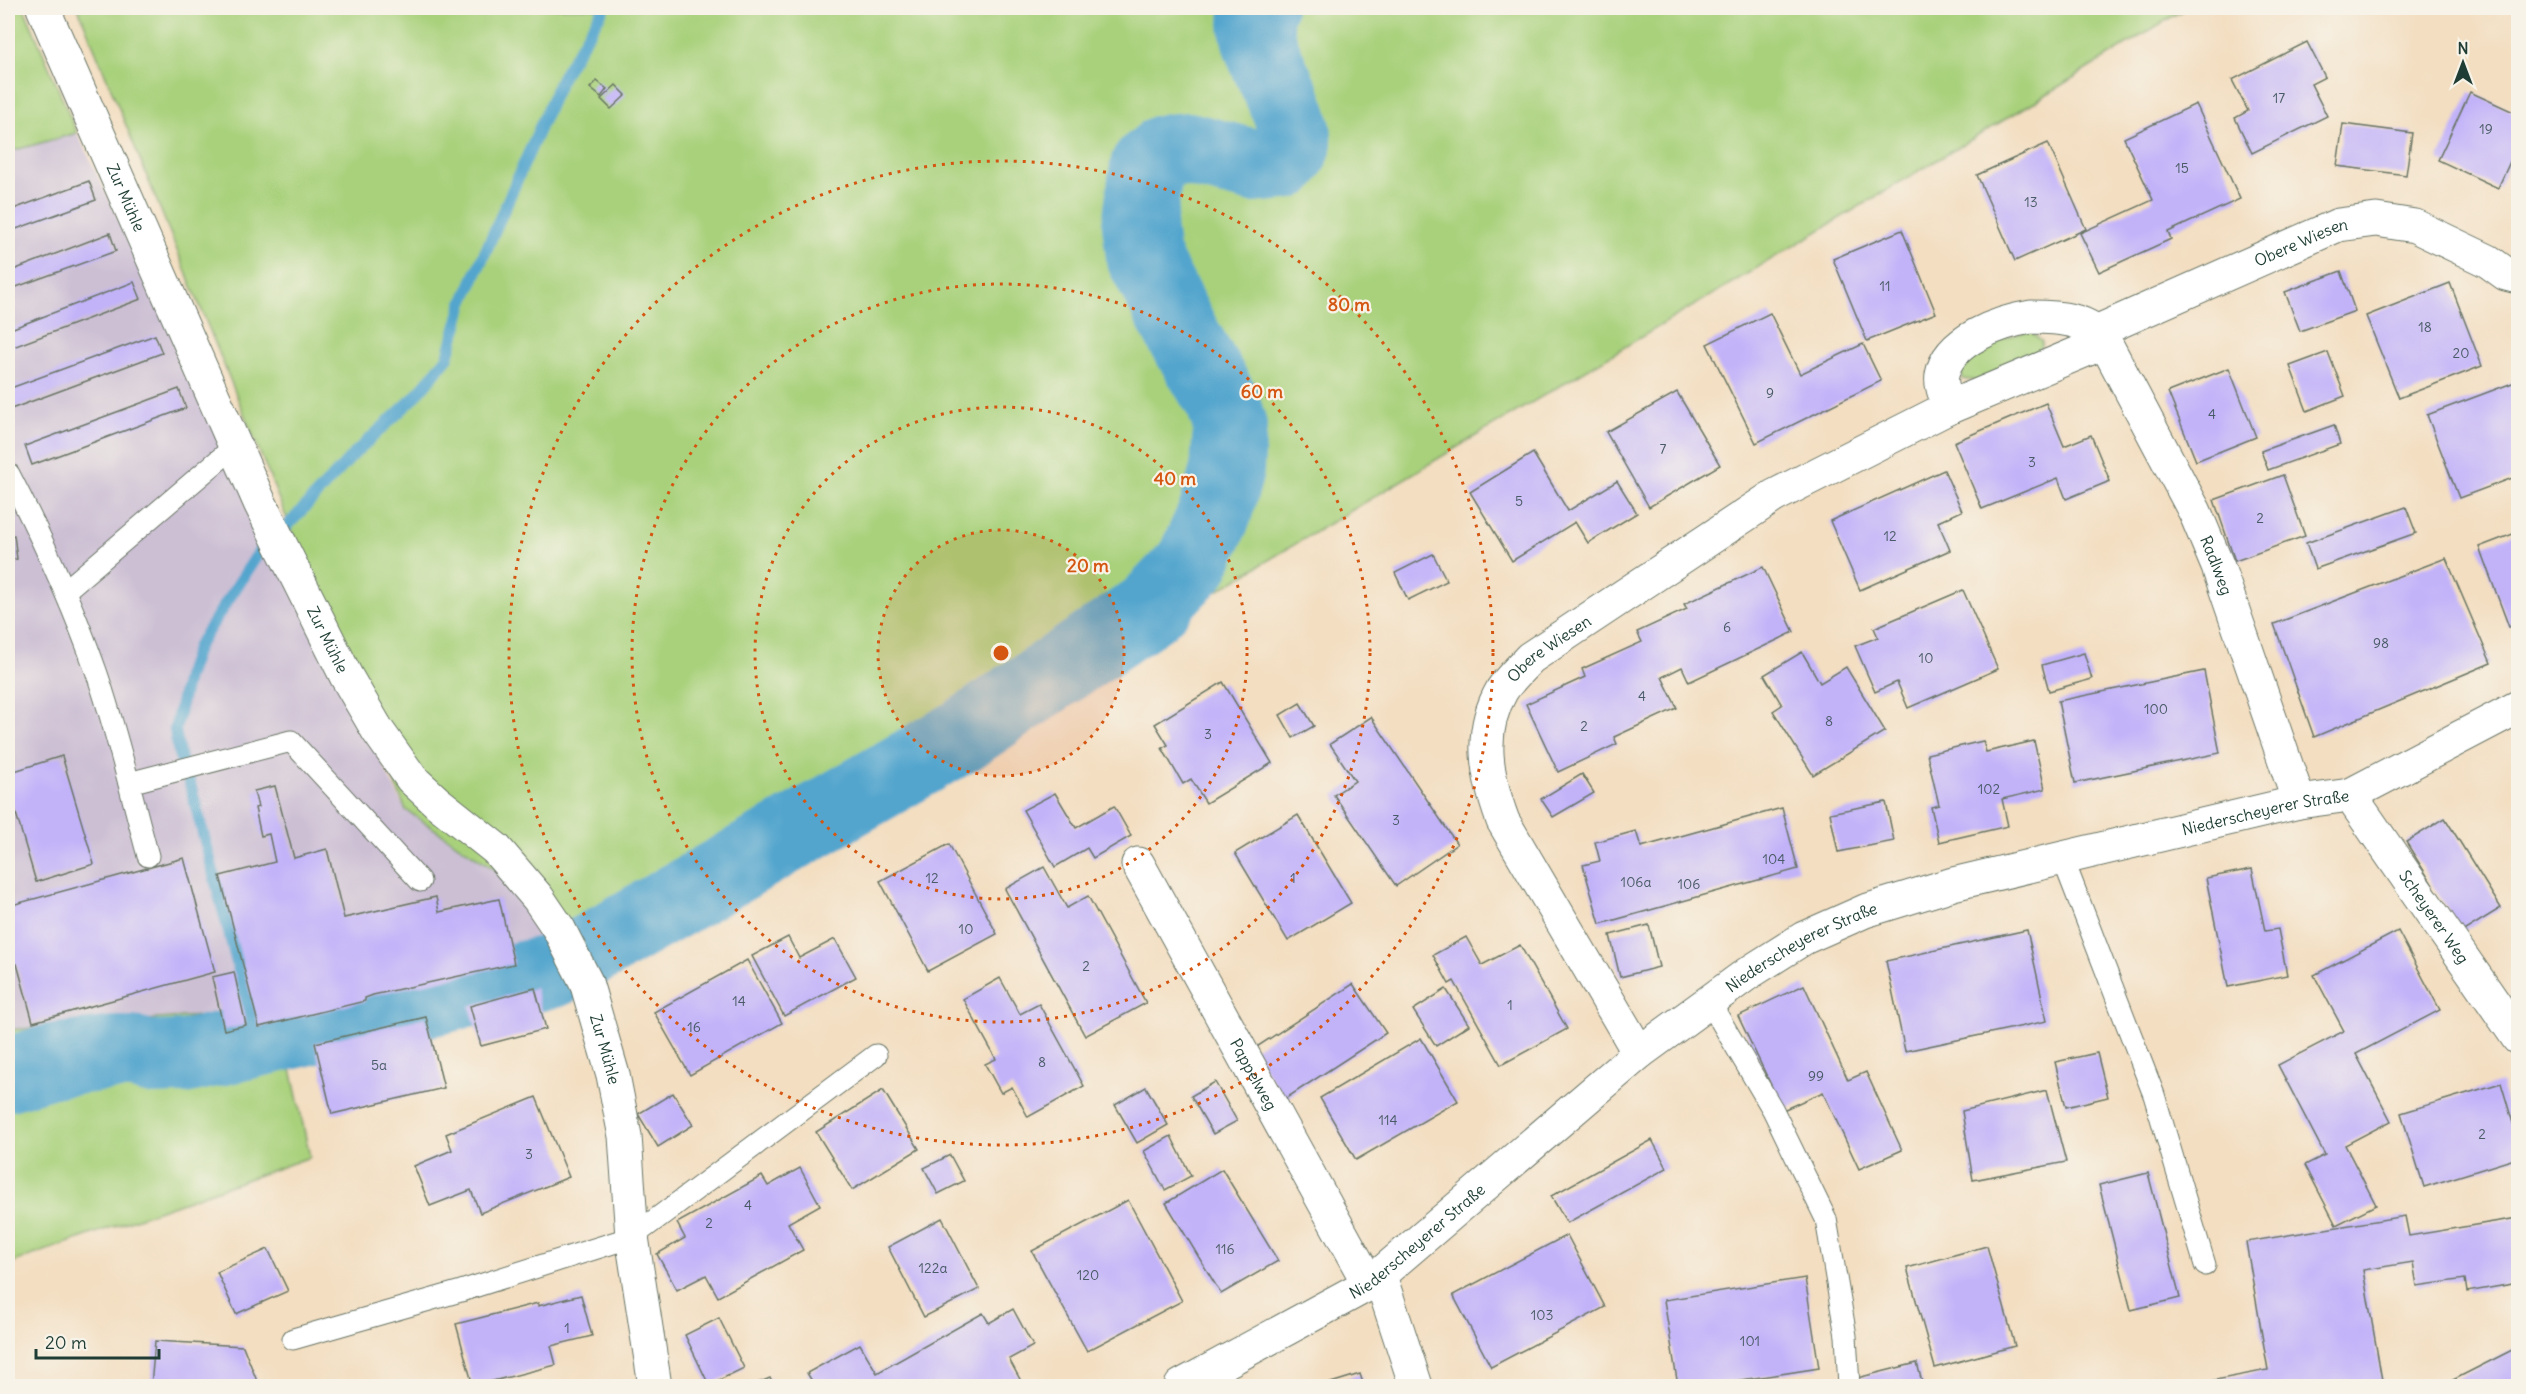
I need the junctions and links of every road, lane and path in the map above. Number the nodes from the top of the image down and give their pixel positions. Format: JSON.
{"nodes":[{"id":1,"x":43,"y":8,"type":"edge"},
{"id":2,"x":2514,"y":285,"type":"edge"},
{"id":3,"x":2102,"y":336,"type":"junction"},
{"id":4,"x":1950,"y":407,"type":"junction"},
{"id":5,"x":235,"y":446,"type":"junction"},
{"id":6,"x":9,"y":474,"type":"dead end"},
{"id":7,"x":65,"y":591,"type":"junction"},
{"id":8,"x":2518,"y":707,"type":"edge"},
{"id":9,"x":129,"y":783,"type":"junction"},
{"id":10,"x":2350,"y":795,"type":"junction"},
{"id":11,"x":2299,"y":802,"type":"junction"},
{"id":12,"x":148,"y":856,"type":"dead end"},
{"id":13,"x":2063,"y":859,"type":"junction"},
{"id":14,"x":1138,"y":864,"type":"dead end"},
{"id":15,"x":420,"y":881,"type":"dead end"},
{"id":16,"x":1709,"y":1001,"type":"junction"},
{"id":17,"x":2518,"y":1038,"type":"edge"},
{"id":18,"x":1639,"y":1053,"type":"junction"},
{"id":19,"x":876,"y":1055,"type":"dead end"},
{"id":20,"x":632,"y":1237,"type":"junction"},
{"id":21,"x":2205,"y":1265,"type":"dead end"},
{"id":22,"x":1374,"y":1280,"type":"junction"},
{"id":23,"x":293,"y":1339,"type":"dead end"},
{"id":24,"x":655,"y":1386,"type":"edge"},
{"id":25,"x":1181,"y":1386,"type":"edge"},
{"id":26,"x":1416,"y":1386,"type":"edge"},
{"id":27,"x":1849,"y":1386,"type":"edge"}],
"edges":[{"from":1,"to":5,"type":"street","name":"Zur Mühle"},
{"from":2,"to":3,"type":"street","name":"Obere Wiesen"},
{"from":3,"to":4,"type":"street","name":"Obere Wiesen"},
{"from":3,"to":4,"type":"street"},
{"from":3,"to":11,"type":"street","name":"Radlweg"},
{"from":4,"to":18,"type":"street","name":"Obere Wiesen"},
{"from":5,"to":7,"type":"lane"},
{"from":5,"to":20,"type":"street","name":"Zur Mühle"},
{"from":6,"to":7,"type":"lane"},
{"from":7,"to":9,"type":"lane"},
{"from":8,"to":10,"type":"street","name":"Niederscheyerer Straße"},
{"from":9,"to":12,"type":"lane"},
{"from":9,"to":15,"type":"lane"},
{"from":10,"to":11,"type":"street","name":"Niederscheyerer Straße"},
{"from":10,"to":17,"type":"street","name":"Scheyerer Weg"},
{"from":11,"to":13,"type":"street","name":"Niederscheyerer Straße"},
{"from":13,"to":16,"type":"street","name":"Niederscheyerer Straße"},
{"from":13,"to":21,"type":"lane"},
{"from":14,"to":22,"type":"street","name":"Pappelweg"},
{"from":16,"to":18,"type":"street","name":"Niederscheyerer Straße"},
{"from":16,"to":27,"type":"lane"},
{"from":18,"to":22,"type":"street","name":"Niederscheyerer Straße"},
{"from":19,"to":20,"type":"lane"},
{"from":20,"to":23,"type":"lane"},
{"from":20,"to":24,"type":"street","name":"Zur Mühle"},
{"from":22,"to":25,"type":"street","name":"Niederscheyerer Straße"},
{"from":22,"to":26,"type":"street","name":"Pappelweg"}]}
